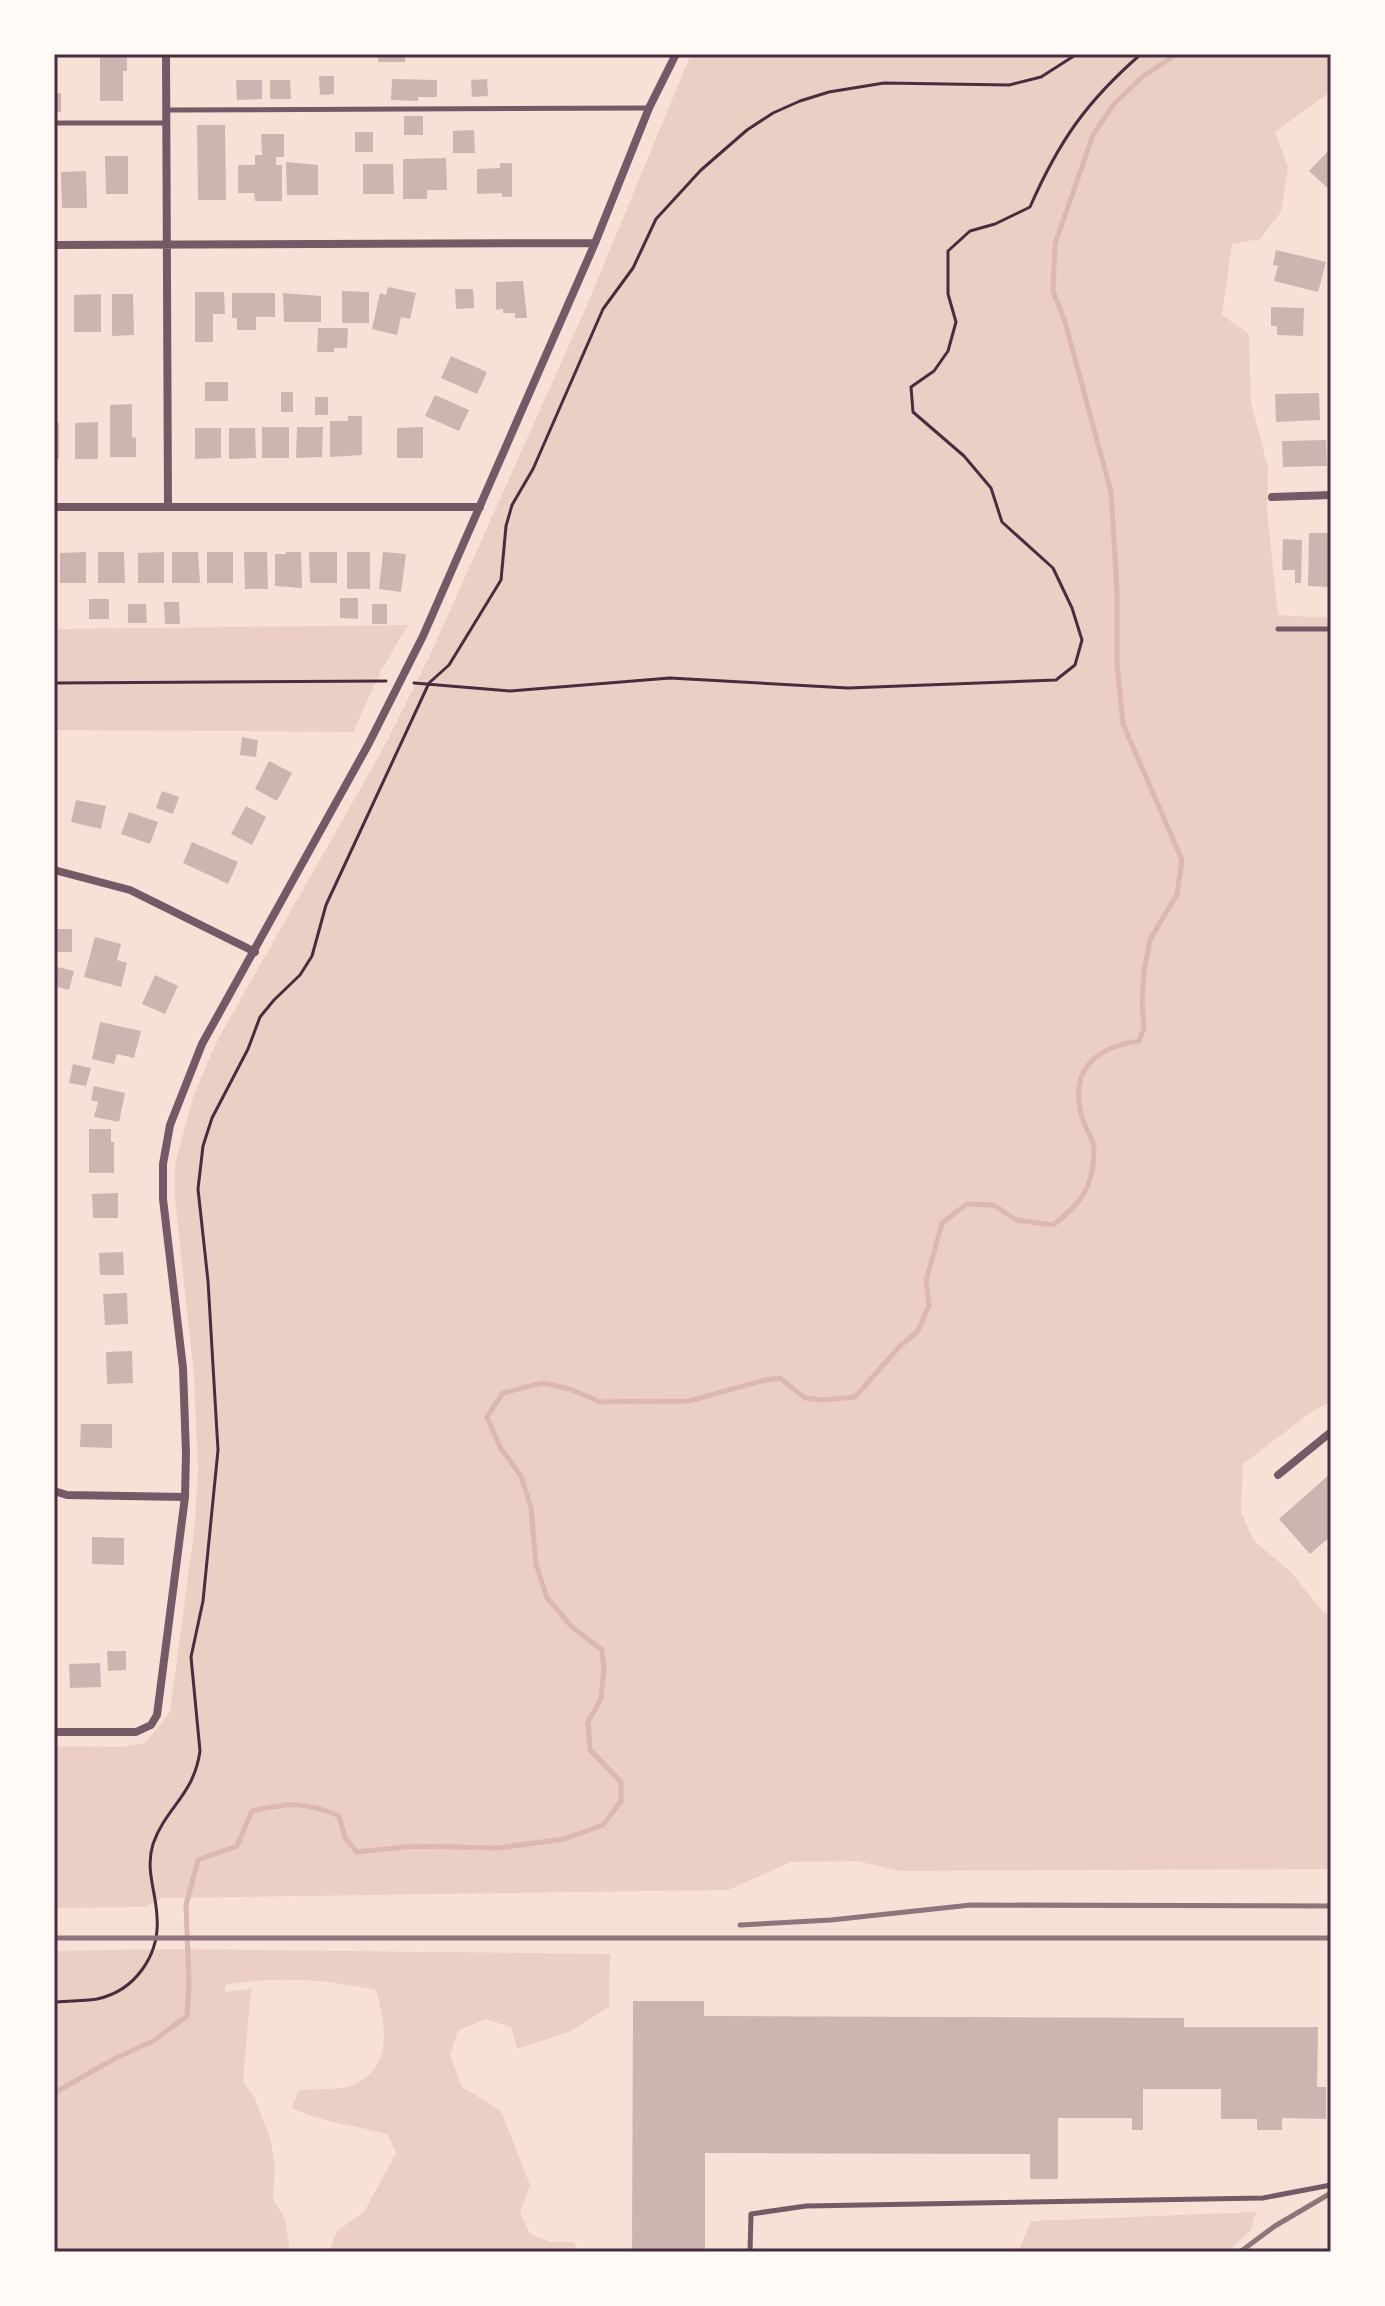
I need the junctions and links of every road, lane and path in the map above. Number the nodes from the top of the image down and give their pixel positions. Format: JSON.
{"nodes":[{"id":1,"x":166,"y":54,"type":"edge"},
{"id":2,"x":676,"y":54,"type":"edge"},
{"id":3,"x":1077,"y":54,"type":"edge"},
{"id":4,"x":1141,"y":54,"type":"edge"},
{"id":5,"x":649,"y":108,"type":"junction"},
{"id":6,"x":167,"y":110,"type":"junction"},
{"id":7,"x":54,"y":123,"type":"edge"},
{"id":8,"x":167,"y":123,"type":"junction"},
{"id":9,"x":595,"y":243,"type":"junction"},
{"id":10,"x":167,"y":244,"type":"junction"},
{"id":11,"x":54,"y":245,"type":"edge"},
{"id":12,"x":1331,"y":495,"type":"edge"},
{"id":13,"x":1272,"y":497,"type":"dead end"},
{"id":14,"x":54,"y":507,"type":"edge"},
{"id":15,"x":168,"y":507,"type":"junction"},
{"id":16,"x":480,"y":507,"type":"junction"},
{"id":17,"x":1278,"y":629,"type":"dead end"},
{"id":18,"x":1331,"y":629,"type":"edge"},
{"id":19,"x":368,"y":681,"type":"dead end"},
{"id":20,"x":54,"y":683,"type":"edge"},
{"id":21,"x":426,"y":683,"type":"junction"},
{"id":22,"x":54,"y":870,"type":"edge"},
{"id":23,"x":255,"y":952,"type":"junction"},
{"id":24,"x":1331,"y":1432,"type":"edge"},
{"id":25,"x":1278,"y":1475,"type":"dead end"},
{"id":26,"x":54,"y":1491,"type":"edge"},
{"id":27,"x":185,"y":1497,"type":"junction"},
{"id":28,"x":54,"y":1732,"type":"edge"},
{"id":29,"x":54,"y":2002,"type":"edge"},
{"id":30,"x":1331,"y":2185,"type":"edge"},
{"id":31,"x":750,"y":2252,"type":"edge"}],
"edges":[{"from":1,"to":6,"type":"street"},
{"from":2,"to":5,"type":"street"},
{"from":3,"to":21,"type":"path"},
{"from":4,"to":21,"type":"path"},
{"from":5,"to":6,"type":"lane"},
{"from":5,"to":9,"type":"street"},
{"from":6,"to":8,"type":"street"},
{"from":7,"to":8,"type":"lane"},
{"from":8,"to":10,"type":"street"},
{"from":9,"to":10,"type":"street"},
{"from":9,"to":16,"type":"street"},
{"from":10,"to":11,"type":"street"},
{"from":10,"to":15,"type":"street"},
{"from":12,"to":13,"type":"street"},
{"from":14,"to":15,"type":"street"},
{"from":15,"to":16,"type":"street"},
{"from":16,"to":23,"type":"street"},
{"from":17,"to":18,"type":"lane"},
{"from":19,"to":20,"type":"path"},
{"from":21,"to":29,"type":"path"},
{"from":22,"to":23,"type":"street"},
{"from":23,"to":27,"type":"street"},
{"from":24,"to":25,"type":"street"},
{"from":26,"to":27,"type":"street"},
{"from":27,"to":28,"type":"street"},
{"from":30,"to":31,"type":"lane"}]}
